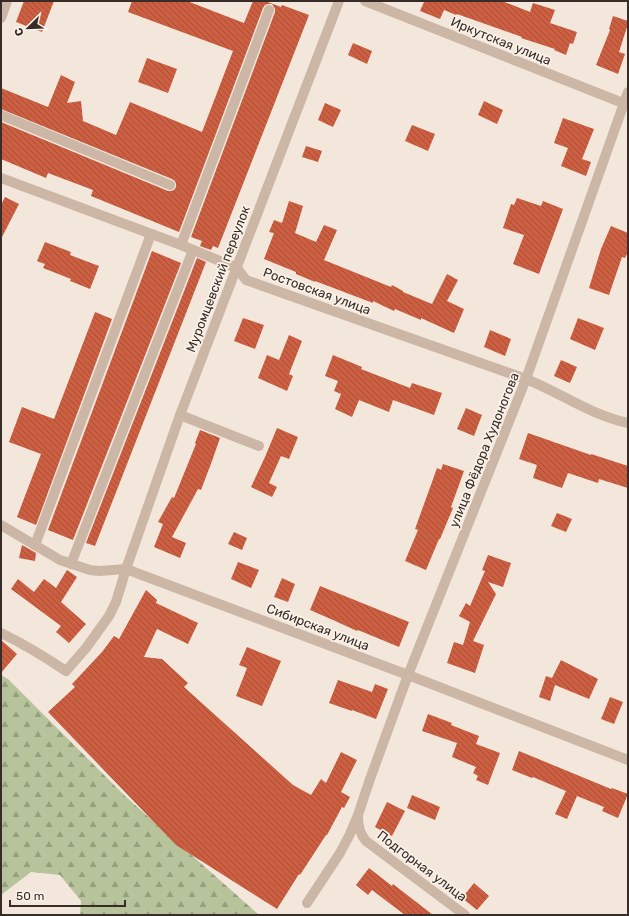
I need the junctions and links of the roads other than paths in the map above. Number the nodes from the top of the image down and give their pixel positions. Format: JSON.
{"nodes":[{"id":1,"x":7,"y":1,"type":"edge"},
{"id":2,"x":339,"y":1,"type":"edge"},
{"id":3,"x":365,"y":1,"type":"edge"},
{"id":4,"x":269,"y":10,"type":"dead end"},
{"id":5,"x":1,"y":18,"type":"edge"},
{"id":6,"x":628,"y":92,"type":"edge"},
{"id":7,"x":626,"y":105,"type":"edge"},
{"id":8,"x":1,"y":114,"type":"edge"},
{"id":9,"x":1,"y":178,"type":"edge"},
{"id":10,"x":170,"y":185,"type":"dead end"},
{"id":11,"x":151,"y":234,"type":"junction"},
{"id":12,"x":181,"y":245,"type":"junction"},
{"id":13,"x":193,"y":250,"type":"junction"},
{"id":14,"x":237,"y":268,"type":"junction"},
{"id":15,"x":526,"y":379,"type":"junction"},
{"id":16,"x":180,"y":415,"type":"junction"},
{"id":17,"x":628,"y":423,"type":"edge"},
{"id":18,"x":259,"y":446,"type":"dead end"},
{"id":19,"x":1,"y":525,"type":"edge"},
{"id":20,"x":35,"y":545,"type":"junction"},
{"id":21,"x":71,"y":564,"type":"junction"},
{"id":22,"x":126,"y":569,"type":"junction"},
{"id":23,"x":1,"y":634,"type":"edge"},
{"id":24,"x":408,"y":675,"type":"junction"},
{"id":25,"x":628,"y":760,"type":"edge"},
{"id":26,"x":358,"y":815,"type":"junction"},
{"id":27,"x":307,"y":902,"type":"dead end"},
{"id":28,"x":465,"y":915,"type":"edge"}],
"edges":[{"from":1,"to":5,"type":"street"},
{"from":2,"to":14,"type":"street","name":"Муромцевский переулок"},
{"from":3,"to":7,"type":"street","name":"Иркутская улица"},
{"from":4,"to":12,"type":"street"},
{"from":6,"to":7,"type":"street","name":"улица Фёдора Худоногова"},
{"from":7,"to":15,"type":"street","name":"улица Фёдора Худоногова"},
{"from":8,"to":10,"type":"street"},
{"from":9,"to":11,"type":"street","name":"Ростовская улица"},
{"from":11,"to":12,"type":"street","name":"Ростовская улица"},
{"from":11,"to":20,"type":"street"},
{"from":12,"to":13,"type":"street","name":"Ростовская улица"},
{"from":13,"to":14,"type":"street","name":"Ростовская улица"},
{"from":13,"to":21,"type":"street"},
{"from":14,"to":15,"type":"street","name":"Ростовская улица"},
{"from":14,"to":16,"type":"street","name":"Муромцевский переулок"},
{"from":15,"to":17,"type":"street","name":"Ростовская улица"},
{"from":15,"to":24,"type":"street","name":"улица Фёдора Худоногова"},
{"from":16,"to":18,"type":"street"},
{"from":16,"to":22,"type":"street","name":"Муромцевский переулок"},
{"from":19,"to":20,"type":"street","name":"Сибирская улица"},
{"from":20,"to":21,"type":"street","name":"Сибирская улица"},
{"from":21,"to":22,"type":"street","name":"Сибирская улица"},
{"from":22,"to":23,"type":"street","name":"Муромцевский переулок"},
{"from":22,"to":24,"type":"street","name":"Сибирская улица"},
{"from":24,"to":25,"type":"street","name":"Сибирская улица"},
{"from":24,"to":26,"type":"street","name":"улица Фёдора Худоногова"},
{"from":26,"to":27,"type":"street","name":"улица Фёдора Худоногова"},
{"from":26,"to":28,"type":"street","name":"Подгорная улица"}]}
